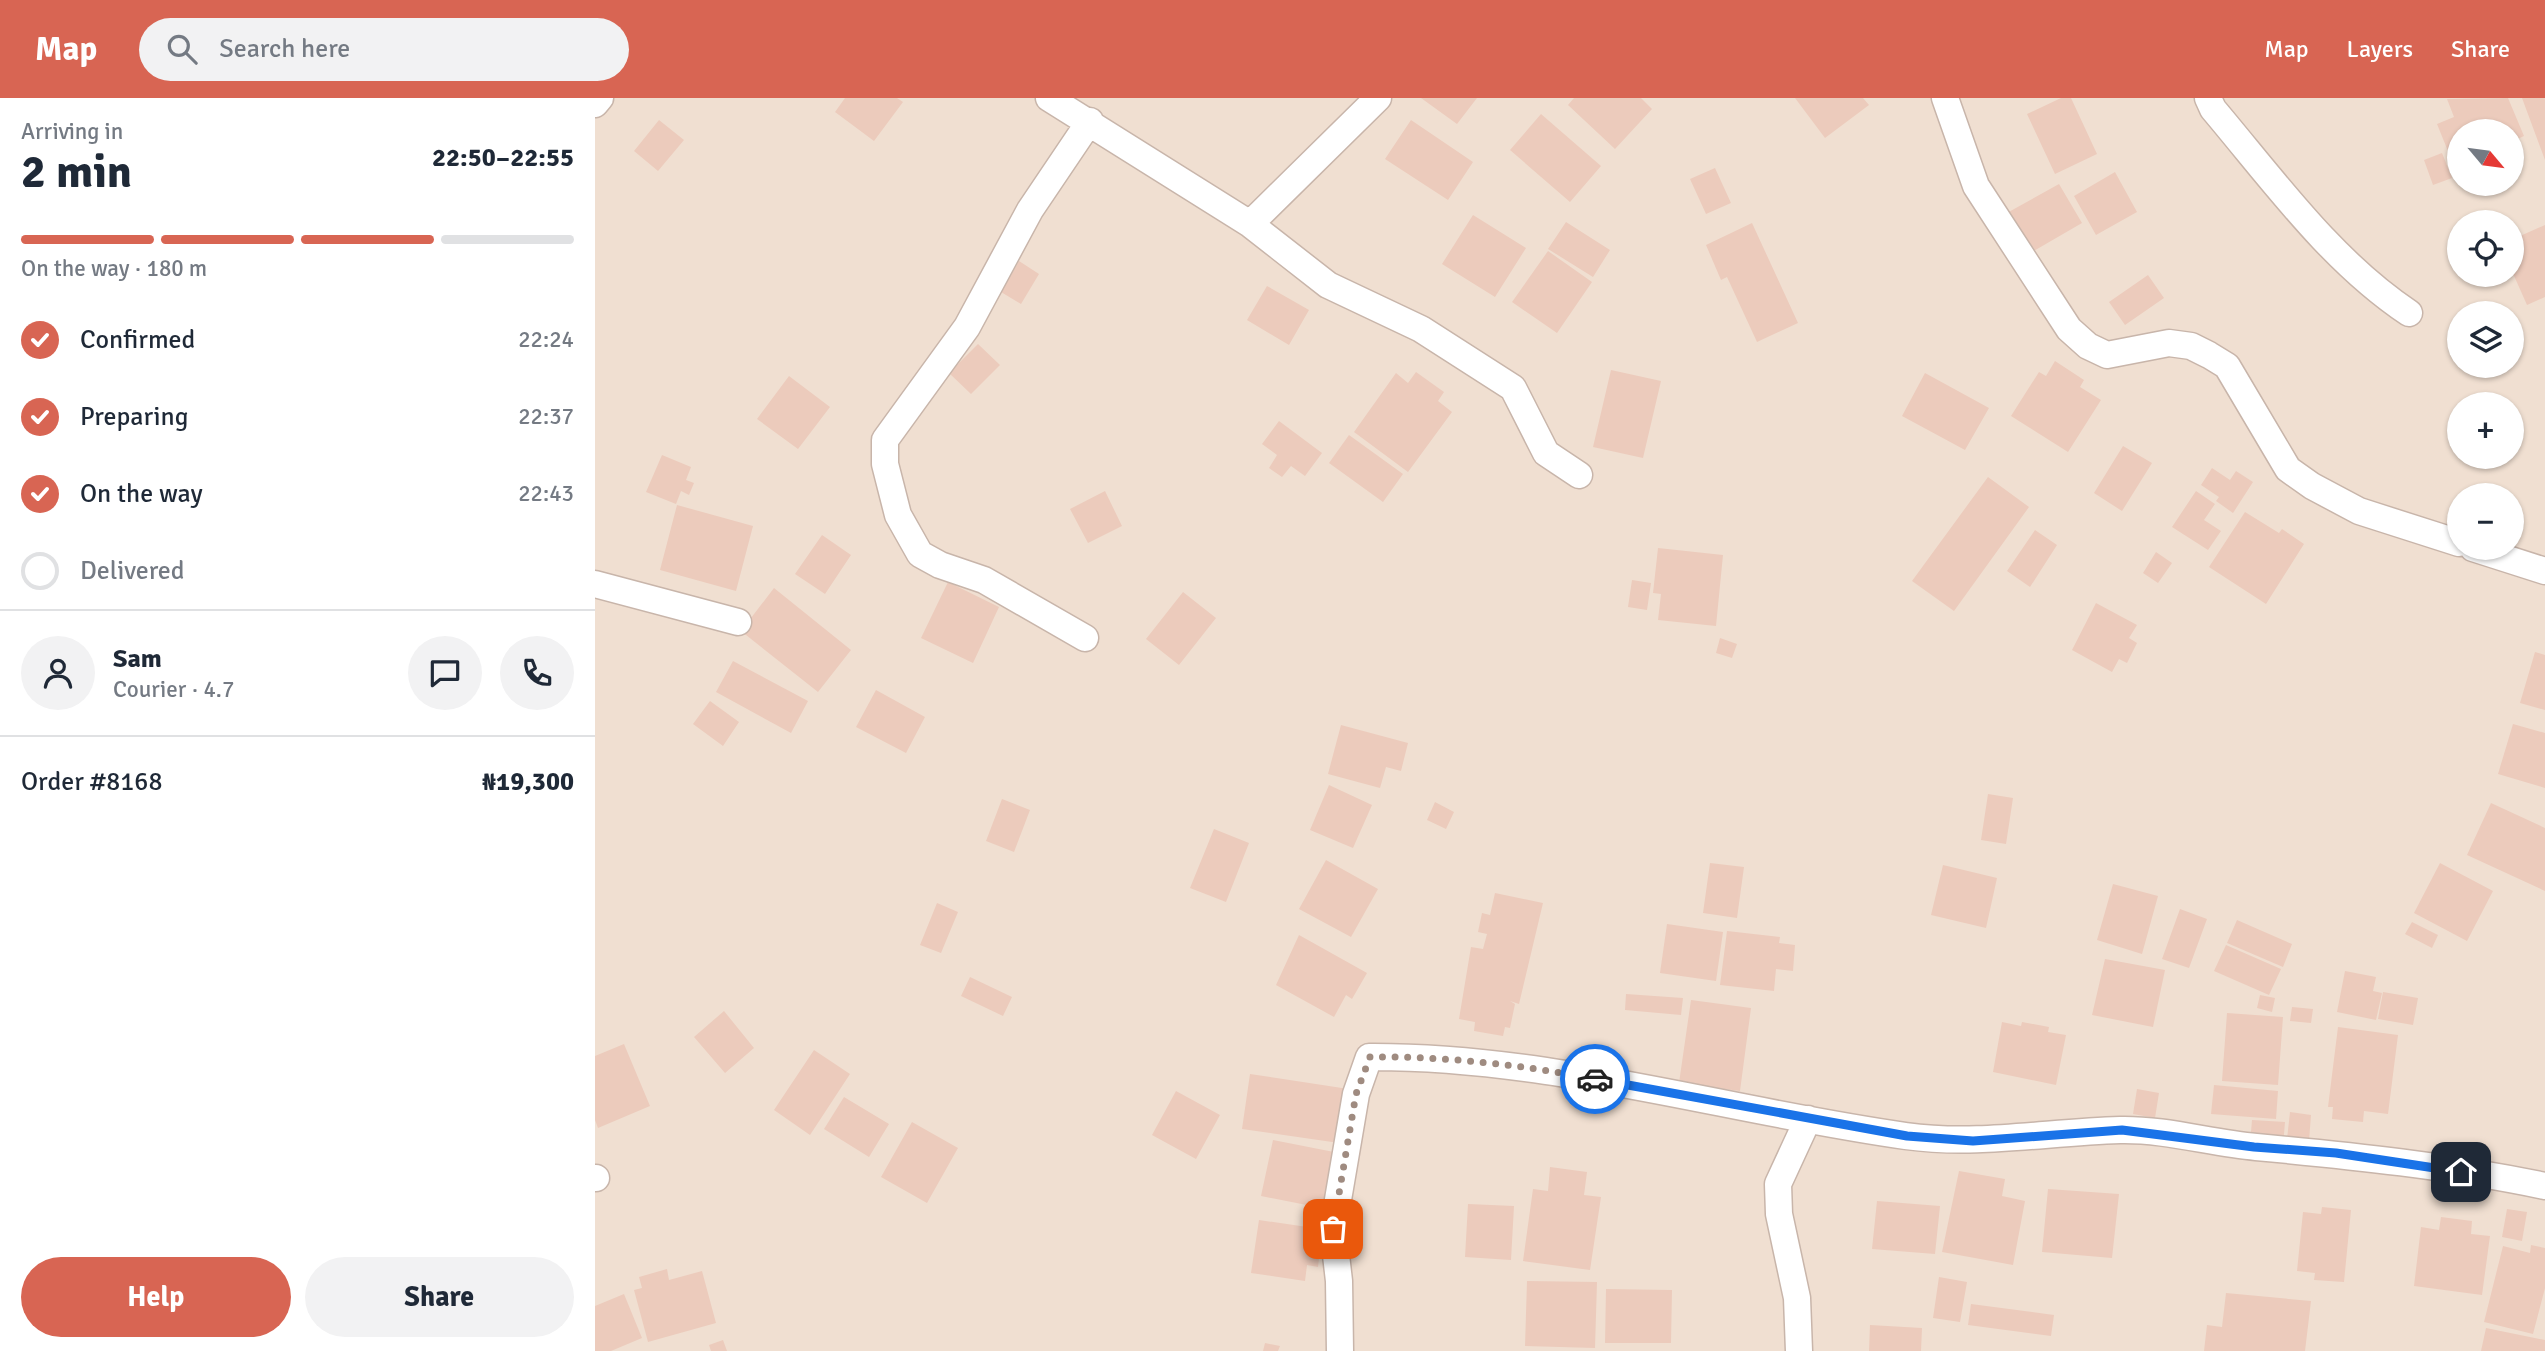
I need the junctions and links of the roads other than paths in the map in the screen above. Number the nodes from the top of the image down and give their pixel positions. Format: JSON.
{"nodes":[{"id":1,"x":600,"y":98,"type":"edge"},
{"id":2,"x":1049,"y":98,"type":"edge"},
{"id":3,"x":1378,"y":98,"type":"edge"},
{"id":4,"x":1945,"y":98,"type":"edge"},
{"id":5,"x":2208,"y":98,"type":"edge"},
{"id":6,"x":595,"y":104,"type":"edge"},
{"id":7,"x":1090,"y":121,"type":"junction"},
{"id":8,"x":1250,"y":224,"type":"junction"},
{"id":9,"x":2409,"y":313,"type":"dead end"},
{"id":10,"x":1579,"y":475,"type":"dead end"},
{"id":11,"x":2447,"y":539,"type":"edge"},
{"id":12,"x":2511,"y":560,"type":"edge"},
{"id":13,"x":2545,"y":571,"type":"edge"},
{"id":14,"x":595,"y":584,"type":"edge"},
{"id":15,"x":738,"y":622,"type":"dead end"},
{"id":16,"x":1085,"y":638,"type":"dead end"},
{"id":17,"x":1808,"y":1119,"type":"junction"},
{"id":18,"x":2545,"y":1186,"type":"edge"},
{"id":19,"x":1340,"y":1351,"type":"edge"},
{"id":20,"x":1799,"y":1351,"type":"edge"}],
"edges":[{"from":1,"to":6,"type":"street"},
{"from":2,"to":7,"type":"street"},
{"from":3,"to":8,"type":"street"},
{"from":4,"to":11,"type":"street"},
{"from":5,"to":9,"type":"street"},
{"from":7,"to":8,"type":"street"},
{"from":7,"to":16,"type":"street"},
{"from":8,"to":10,"type":"street"},
{"from":12,"to":13,"type":"street"},
{"from":14,"to":15,"type":"street"},
{"from":17,"to":18,"type":"street"},
{"from":17,"to":19,"type":"street"},
{"from":17,"to":20,"type":"street"}]}
